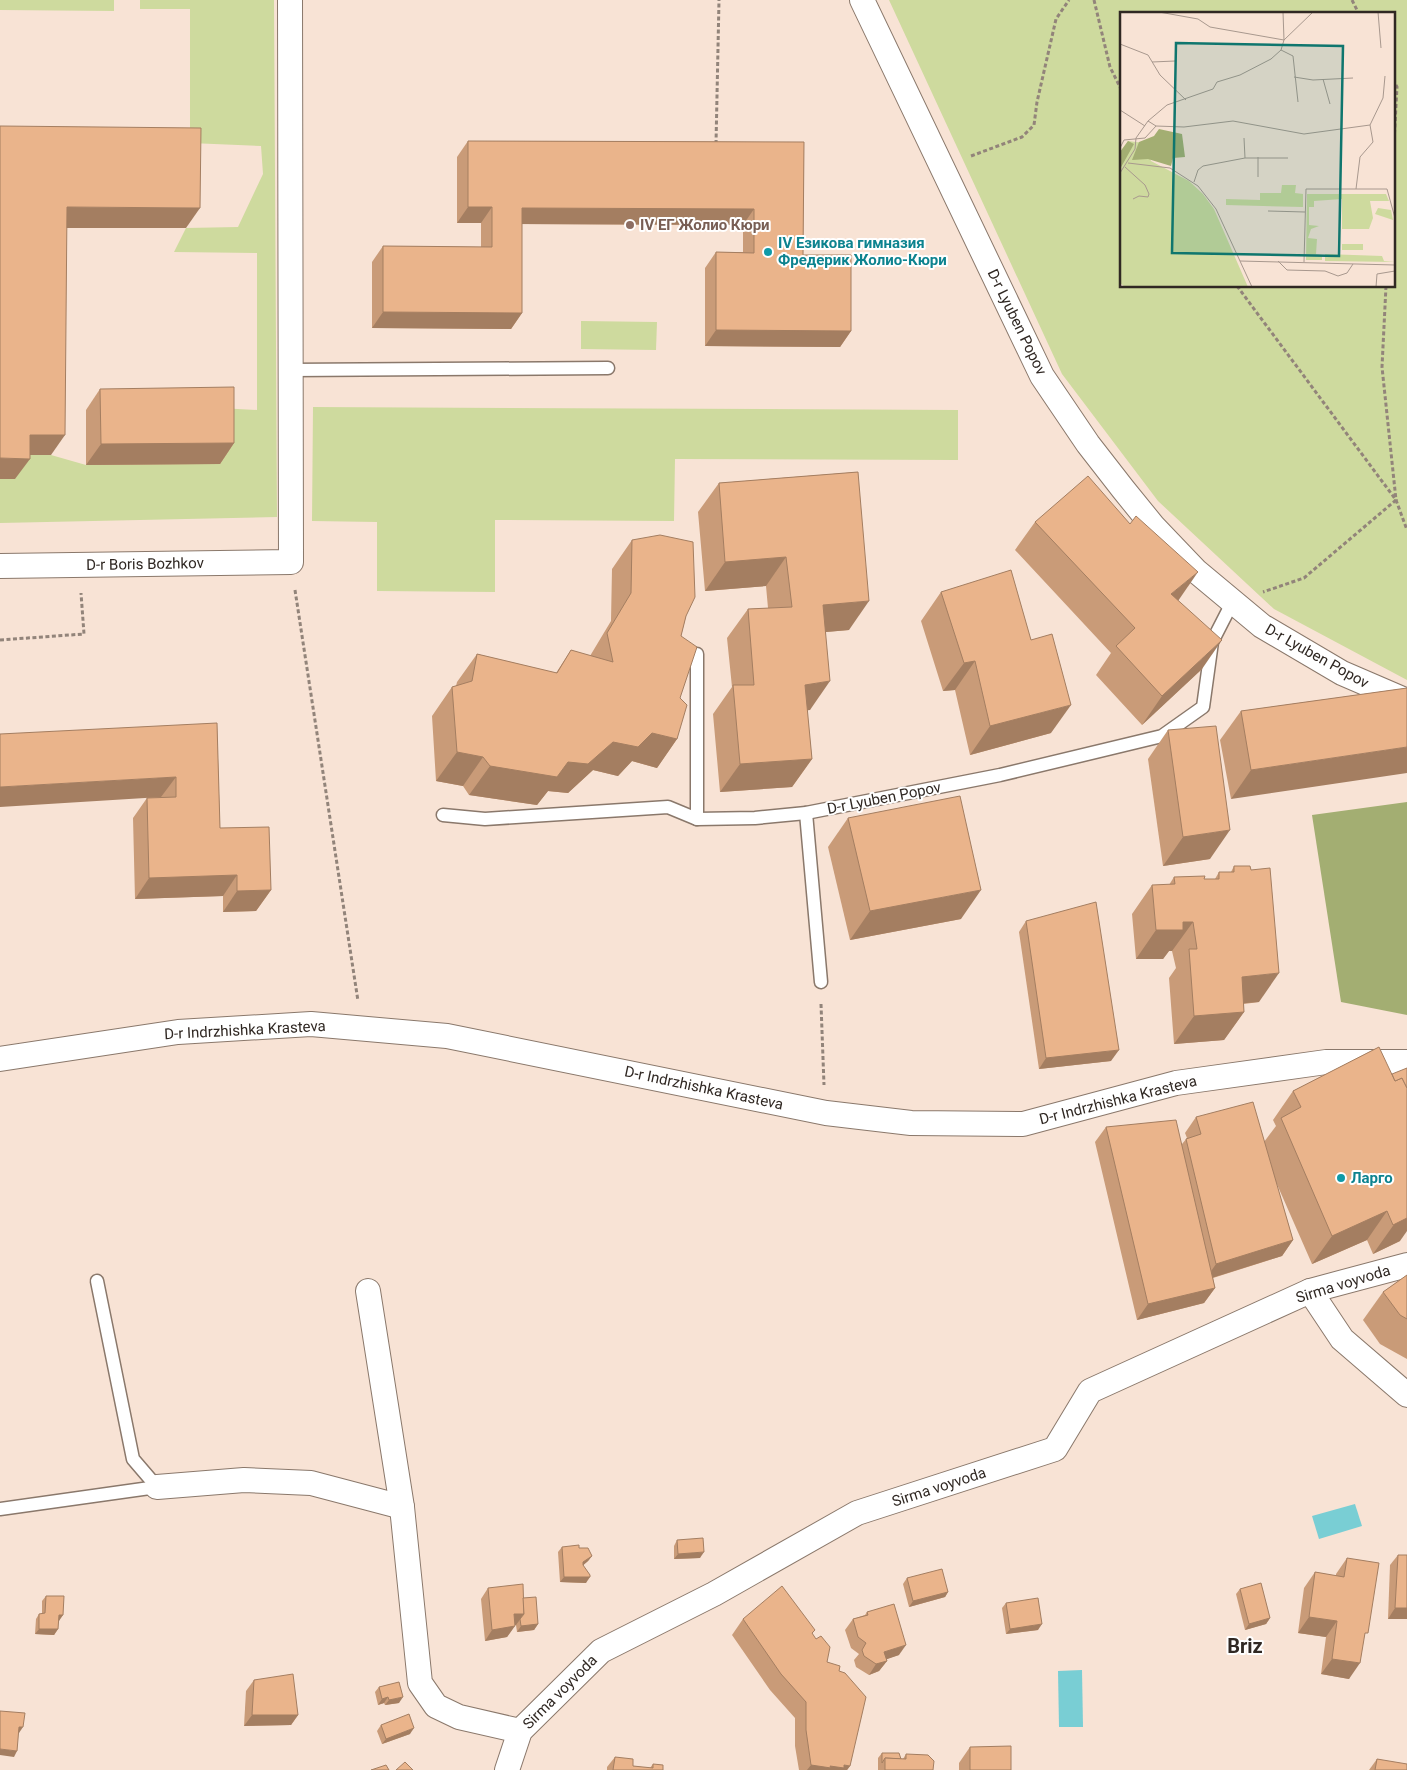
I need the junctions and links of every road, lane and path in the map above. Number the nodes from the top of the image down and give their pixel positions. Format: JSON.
{"nodes":[{"id":1,"x":290,"y":0,"type":"edge"},
{"id":2,"x":719,"y":0,"type":"edge"},
{"id":3,"x":862,"y":0,"type":"edge"},
{"id":4,"x":1068,"y":0,"type":"edge"},
{"id":5,"x":1094,"y":0,"type":"edge"},
{"id":6,"x":1352,"y":0,"type":"edge"},
{"id":7,"x":1358,"y":12,"type":"edge"},
{"id":8,"x":1394,"y":81,"type":"edge"},
{"id":9,"x":1120,"y":87,"type":"edge"},
{"id":10,"x":1394,"y":143,"type":"edge"},
{"id":11,"x":716,"y":148,"type":"edge"},
{"id":12,"x":971,"y":156,"type":"dead end"},
{"id":13,"x":1238,"y":288,"type":"edge"},
{"id":14,"x":1386,"y":288,"type":"edge"},
{"id":15,"x":608,"y":368,"type":"dead end"},
{"id":16,"x":290,"y":370,"type":"junction"},
{"id":17,"x":1396,"y":500,"type":"junction"},
{"id":18,"x":1407,"y":530,"type":"edge"},
{"id":19,"x":291,"y":562,"type":"junction"},
{"id":20,"x":79,"y":565,"type":"junction"},
{"id":21,"x":0,"y":566,"type":"edge"},
{"id":22,"x":1232,"y":603,"type":"junction"},
{"id":23,"x":0,"y":640,"type":"edge"},
{"id":24,"x":697,"y":654,"type":"edge"},
{"id":25,"x":1407,"y":701,"type":"edge"},
{"id":26,"x":806,"y":813,"type":"junction"},
{"id":27,"x":443,"y":815,"type":"dead end"},
{"id":28,"x":697,"y":819,"type":"junction"},
{"id":29,"x":821,"y":982,"type":"joint"},
{"id":30,"x":362,"y":1027,"type":"junction"},
{"id":31,"x":0,"y":1059,"type":"edge"},
{"id":32,"x":1407,"y":1062,"type":"edge"},
{"id":33,"x":826,"y":1113,"type":"junction"},
{"id":34,"x":1407,"y":1265,"type":"edge"},
{"id":35,"x":97,"y":1281,"type":"dead end"},
{"id":36,"x":368,"y":1291,"type":"dead end"},
{"id":37,"x":1310,"y":1291,"type":"junction"},
{"id":38,"x":1407,"y":1395,"type":"edge"},
{"id":39,"x":158,"y":1487,"type":"junction"},
{"id":40,"x":402,"y":1507,"type":"junction"},
{"id":41,"x":0,"y":1509,"type":"edge"},
{"id":42,"x":520,"y":1731,"type":"junction"},
{"id":43,"x":507,"y":1770,"type":"edge"}],
"edges":[{"from":1,"to":16,"type":"street"},
{"from":2,"to":11,"type":"path"},
{"from":3,"to":22,"type":"street","name":"D-r Lyuben Popov"},
{"from":4,"to":12,"type":"path"},
{"from":5,"to":9,"type":"path"},
{"from":6,"to":7,"type":"path"},
{"from":8,"to":10,"type":"path"},
{"from":13,"to":17,"type":"path"},
{"from":14,"to":17,"type":"path"},
{"from":15,"to":16,"type":"lane"},
{"from":16,"to":19,"type":"street"},
{"from":17,"to":18,"type":"path"},
{"from":17,"to":22,"type":"path"},
{"from":19,"to":20,"type":"street","name":"D-r Boris Bozhkov"},
{"from":19,"to":30,"type":"path"},
{"from":20,"to":21,"type":"street","name":"D-r Boris Bozhkov"},
{"from":20,"to":23,"type":"path"},
{"from":22,"to":25,"type":"street","name":"D-r Lyuben Popov"},
{"from":22,"to":26,"type":"lane","name":"D-r Lyuben Popov"},
{"from":24,"to":28,"type":"lane"},
{"from":26,"to":28,"type":"lane","name":"D-r Lyuben Popov"},
{"from":26,"to":29,"type":"lane"},
{"from":27,"to":28,"type":"lane","name":"D-r Lyuben Popov"},
{"from":29,"to":33,"type":"path"},
{"from":30,"to":31,"type":"street","name":"D-r Indrzhishka Krasteva"},
{"from":30,"to":33,"type":"street","name":"D-r Indrzhishka Krasteva"},
{"from":32,"to":33,"type":"street","name":"D-r Indrzhishka Krasteva"},
{"from":34,"to":37,"type":"street","name":"Sirma voyvoda"},
{"from":35,"to":39,"type":"lane"},
{"from":36,"to":40,"type":"street"},
{"from":37,"to":38,"type":"street"},
{"from":37,"to":42,"type":"street","name":"Sirma voyvoda"},
{"from":39,"to":40,"type":"street"},
{"from":39,"to":41,"type":"lane"},
{"from":40,"to":42,"type":"street"},
{"from":42,"to":43,"type":"street","name":"Sirma voyvoda"}]}
